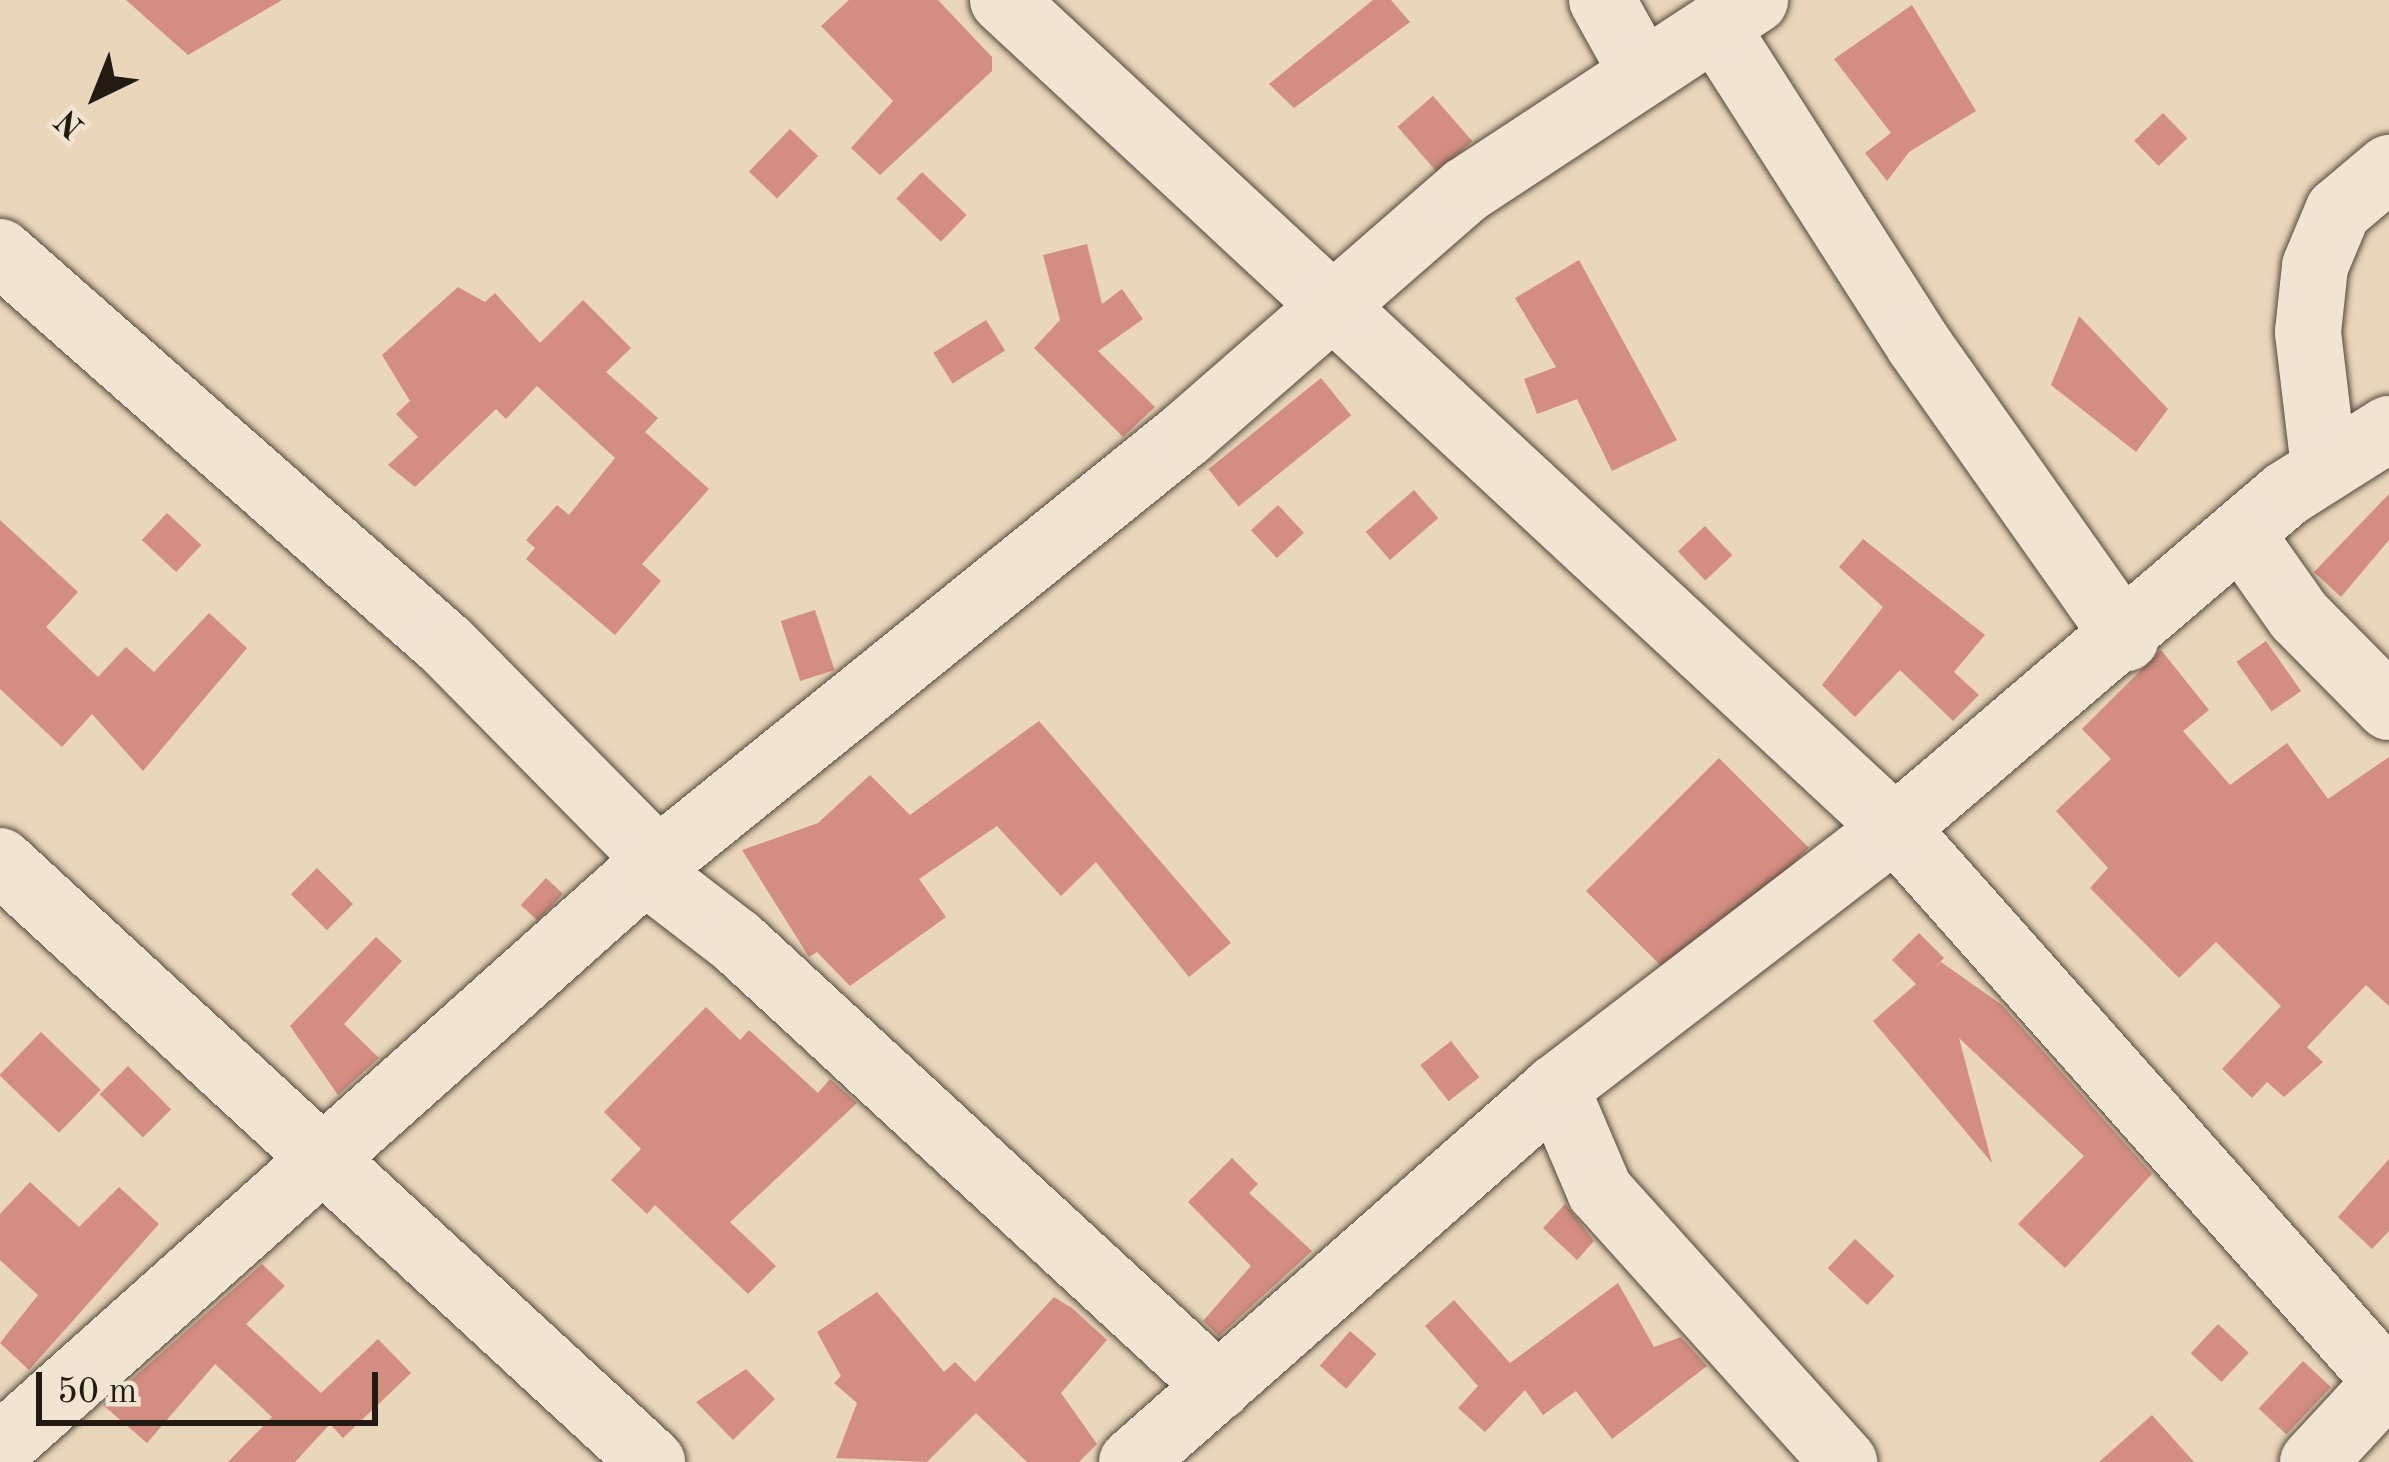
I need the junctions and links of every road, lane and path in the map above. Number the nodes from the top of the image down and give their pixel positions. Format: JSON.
{"nodes":[{"id":1,"x":1003,"y":0,"type":"edge"},
{"id":2,"x":1602,"y":0,"type":"edge"},
{"id":3,"x":1736,"y":14,"type":"edge"},
{"id":4,"x":1642,"y":72,"type":"junction"},
{"id":5,"x":2389,"y":168,"type":"edge"},
{"id":6,"x":0,"y":252,"type":"edge"},
{"id":7,"x":1331,"y":304,"type":"junction"},
{"id":8,"x":2389,"y":429,"type":"edge"},
{"id":9,"x":2324,"y":467,"type":"junction"},
{"id":10,"x":2244,"y":538,"type":"junction"},
{"id":11,"x":2126,"y":638,"type":"junction"},
{"id":12,"x":2389,"y":707,"type":"edge"},
{"id":13,"x":1895,"y":828,"type":"junction"},
{"id":14,"x":0,"y":861,"type":"edge"},
{"id":15,"x":651,"y":865,"type":"junction"},
{"id":16,"x":1556,"y":1088,"type":"junction"},
{"id":17,"x":328,"y":1163,"type":"junction"},
{"id":18,"x":2388,"y":1382,"type":"edge"},
{"id":19,"x":1219,"y":1387,"type":"junction"},
{"id":20,"x":0,"y":1447,"type":"edge"},
{"id":21,"x":652,"y":1462,"type":"edge"},
{"id":22,"x":1132,"y":1462,"type":"edge"},
{"id":23,"x":1844,"y":1462,"type":"edge"},
{"id":24,"x":2313,"y":1462,"type":"edge"}],
"edges":[{"from":1,"to":7,"type":"street"},
{"from":2,"to":4,"type":"street"},
{"from":3,"to":4,"type":"street"},
{"from":3,"to":11,"type":"street"},
{"from":4,"to":7,"type":"street"},
{"from":5,"to":9,"type":"street"},
{"from":6,"to":15,"type":"street"},
{"from":7,"to":13,"type":"street"},
{"from":7,"to":15,"type":"street"},
{"from":8,"to":9,"type":"street"},
{"from":9,"to":10,"type":"street"},
{"from":10,"to":11,"type":"street"},
{"from":10,"to":12,"type":"street"},
{"from":11,"to":13,"type":"street"},
{"from":13,"to":16,"type":"street"},
{"from":13,"to":18,"type":"street"},
{"from":14,"to":17,"type":"street"},
{"from":15,"to":17,"type":"street"},
{"from":15,"to":19,"type":"street"},
{"from":16,"to":19,"type":"street"},
{"from":16,"to":23,"type":"street"},
{"from":17,"to":20,"type":"street"},
{"from":17,"to":21,"type":"street"},
{"from":18,"to":24,"type":"street"},
{"from":19,"to":22,"type":"street"}]}
